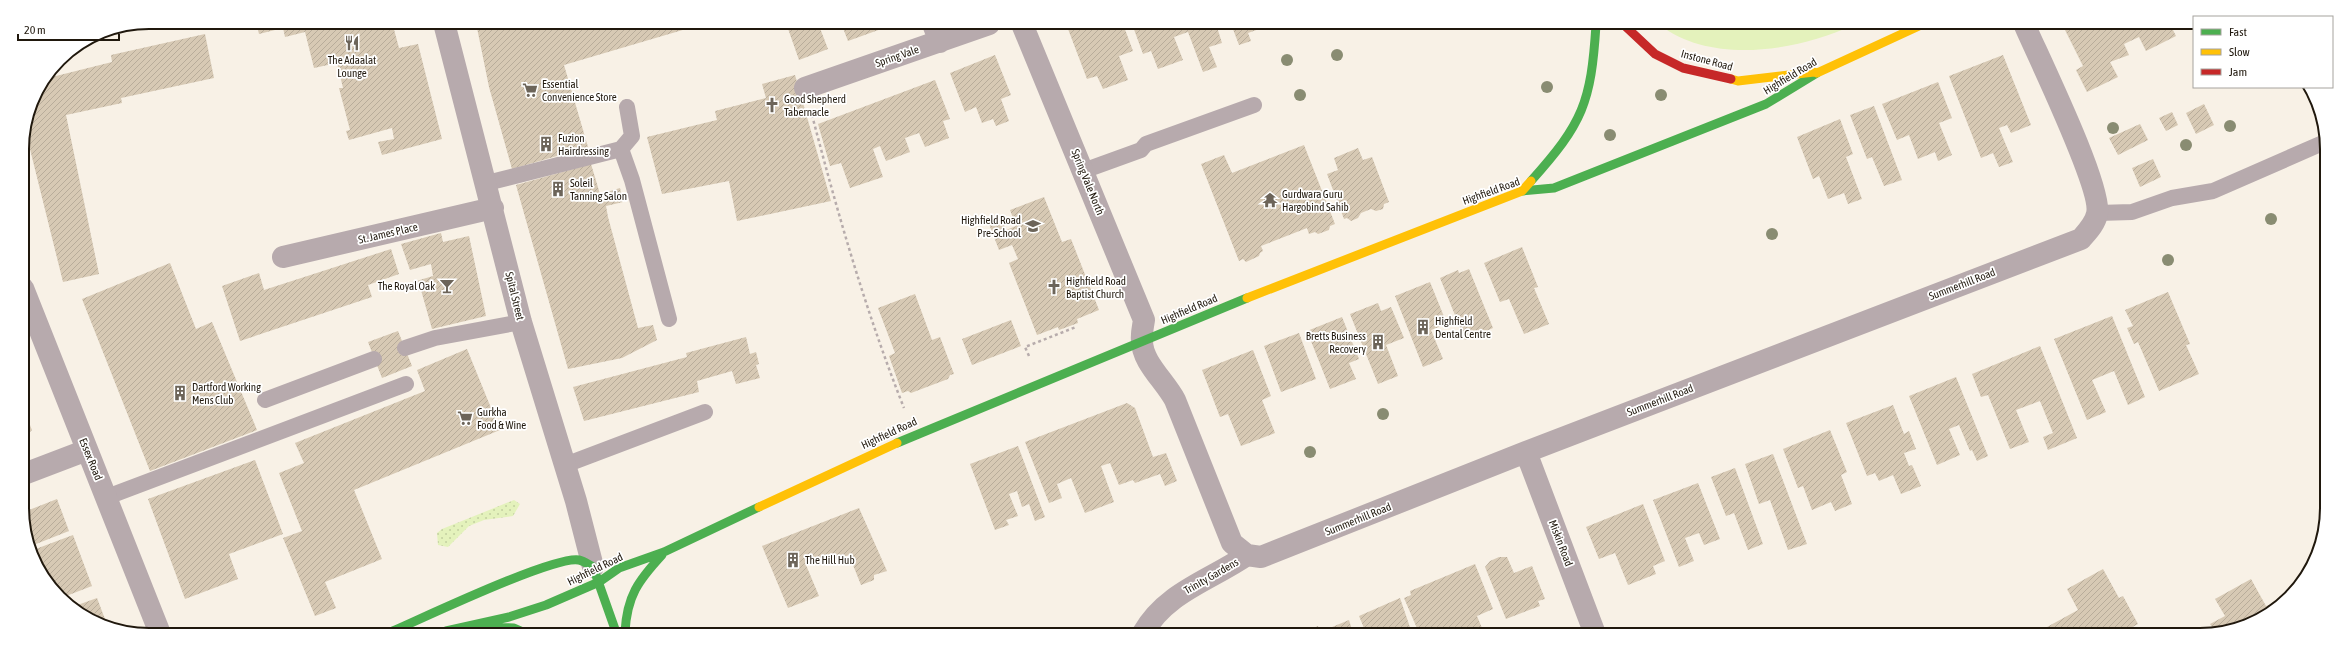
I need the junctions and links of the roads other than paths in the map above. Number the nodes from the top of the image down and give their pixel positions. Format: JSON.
{"nodes":[{"id":1,"x":446,"y":29,"type":"edge"},
{"id":2,"x":960,"y":29,"type":"edge"},
{"id":3,"x":1024,"y":29,"type":"edge"},
{"id":4,"x":1596,"y":29,"type":"edge"},
{"id":5,"x":1628,"y":29,"type":"edge"},
{"id":6,"x":1912,"y":29,"type":"edge"},
{"id":7,"x":2026,"y":29,"type":"edge"},
{"id":8,"x":937,"y":33,"type":"edge"},
{"id":9,"x":1821,"y":71,"type":"junction"},
{"id":10,"x":805,"y":88,"type":"road end"},
{"id":11,"x":1254,"y":105,"type":"dead end"},
{"id":12,"x":627,"y":107,"type":"dead end"},
{"id":13,"x":2320,"y":144,"type":"edge"},
{"id":14,"x":621,"y":149,"type":"junction"},
{"id":15,"x":1083,"y":171,"type":"junction"},
{"id":16,"x":487,"y":183,"type":"junction"},
{"id":17,"x":1522,"y":191,"type":"junction"},
{"id":18,"x":493,"y":208,"type":"junction"},
{"id":19,"x":2098,"y":213,"type":"junction"},
{"id":20,"x":283,"y":257,"type":"dead end"},
{"id":21,"x":29,"y":303,"type":"edge"},
{"id":22,"x":669,"y":319,"type":"dead end"},
{"id":23,"x":521,"y":322,"type":"junction"},
{"id":24,"x":1141,"y":342,"type":"junction"},
{"id":25,"x":405,"y":348,"type":"dead end"},
{"id":26,"x":374,"y":359,"type":"dead end"},
{"id":27,"x":406,"y":384,"type":"dead end"},
{"id":28,"x":265,"y":400,"type":"dead end"},
{"id":29,"x":706,"y":412,"type":"dead end"},
{"id":30,"x":87,"y":450,"type":"junction"},
{"id":31,"x":1526,"y":452,"type":"junction"},
{"id":32,"x":565,"y":465,"type":"junction"},
{"id":33,"x":29,"y":472,"type":"edge"},
{"id":34,"x":107,"y":497,"type":"junction"},
{"id":35,"x":664,"y":552,"type":"junction"},
{"id":36,"x":1247,"y":555,"type":"junction"},
{"id":37,"x":596,"y":575,"type":"junction"},
{"id":38,"x":472,"y":626,"type":"junction"},
{"id":39,"x":158,"y":628,"type":"edge"},
{"id":40,"x":400,"y":628,"type":"edge"},
{"id":41,"x":462,"y":628,"type":"edge"},
{"id":42,"x":514,"y":628,"type":"edge"},
{"id":43,"x":615,"y":628,"type":"edge"},
{"id":44,"x":625,"y":628,"type":"edge"},
{"id":45,"x":1146,"y":628,"type":"edge"},
{"id":46,"x":1594,"y":628,"type":"edge"}],
"edges":[{"from":1,"to":16,"type":"street","name":"Spital Street"},
{"from":2,"to":8,"type":"street","name":"Spring Vale"},
{"from":3,"to":15,"type":"street","name":"Spring Vale North"},
{"from":4,"to":17,"type":"main road"},
{"from":5,"to":9,"type":"main road","name":"Instone Road"},
{"from":6,"to":9,"type":"main road","name":"Highfield Road"},
{"from":7,"to":19,"type":"street"},
{"from":8,"to":10,"type":"street","name":"Spring Vale"},
{"from":9,"to":17,"type":"main road","name":"Highfield Road"},
{"from":11,"to":15,"type":"lane"},
{"from":12,"to":14,"type":"lane"},
{"from":13,"to":19,"type":"lane"},
{"from":14,"to":16,"type":"lane"},
{"from":14,"to":22,"type":"lane"},
{"from":15,"to":24,"type":"street","name":"Spring Vale North"},
{"from":16,"to":18,"type":"street","name":"Spital Street"},
{"from":17,"to":24,"type":"main road","name":"Highfield Road"},
{"from":18,"to":20,"type":"street","name":"St. James Place"},
{"from":18,"to":23,"type":"street","name":"Spital Street"},
{"from":19,"to":31,"type":"street","name":"Summerhill Road"},
{"from":21,"to":30,"type":"street","name":"Essex Road"},
{"from":23,"to":25,"type":"lane"},
{"from":23,"to":32,"type":"street","name":"Spital Street"},
{"from":24,"to":35,"type":"main road","name":"Highfield Road"},
{"from":24,"to":36,"type":"street"},
{"from":26,"to":28,"type":"lane"},
{"from":27,"to":34,"type":"lane"},
{"from":29,"to":32,"type":"lane"},
{"from":30,"to":33,"type":"street"},
{"from":30,"to":34,"type":"street","name":"Essex Road"},
{"from":31,"to":36,"type":"street","name":"Summerhill Road"},
{"from":31,"to":46,"type":"street","name":"Miskin Road"},
{"from":32,"to":37,"type":"street","name":"Spital Street"},
{"from":34,"to":39,"type":"street","name":"Essex Road"},
{"from":35,"to":37,"type":"main road","name":"Highfield Road"},
{"from":35,"to":44,"type":"main road"},
{"from":36,"to":45,"type":"street","name":"Trinity Gardens"},
{"from":37,"to":38,"type":"main road","name":"Highfield Road"},
{"from":37,"to":40,"type":"main road","name":"Highfield Road"},
{"from":37,"to":43,"type":"main road"},
{"from":38,"to":41,"type":"main road","name":"Highfield Road"},
{"from":38,"to":42,"type":"main road","name":"Highfield Road"}]}
